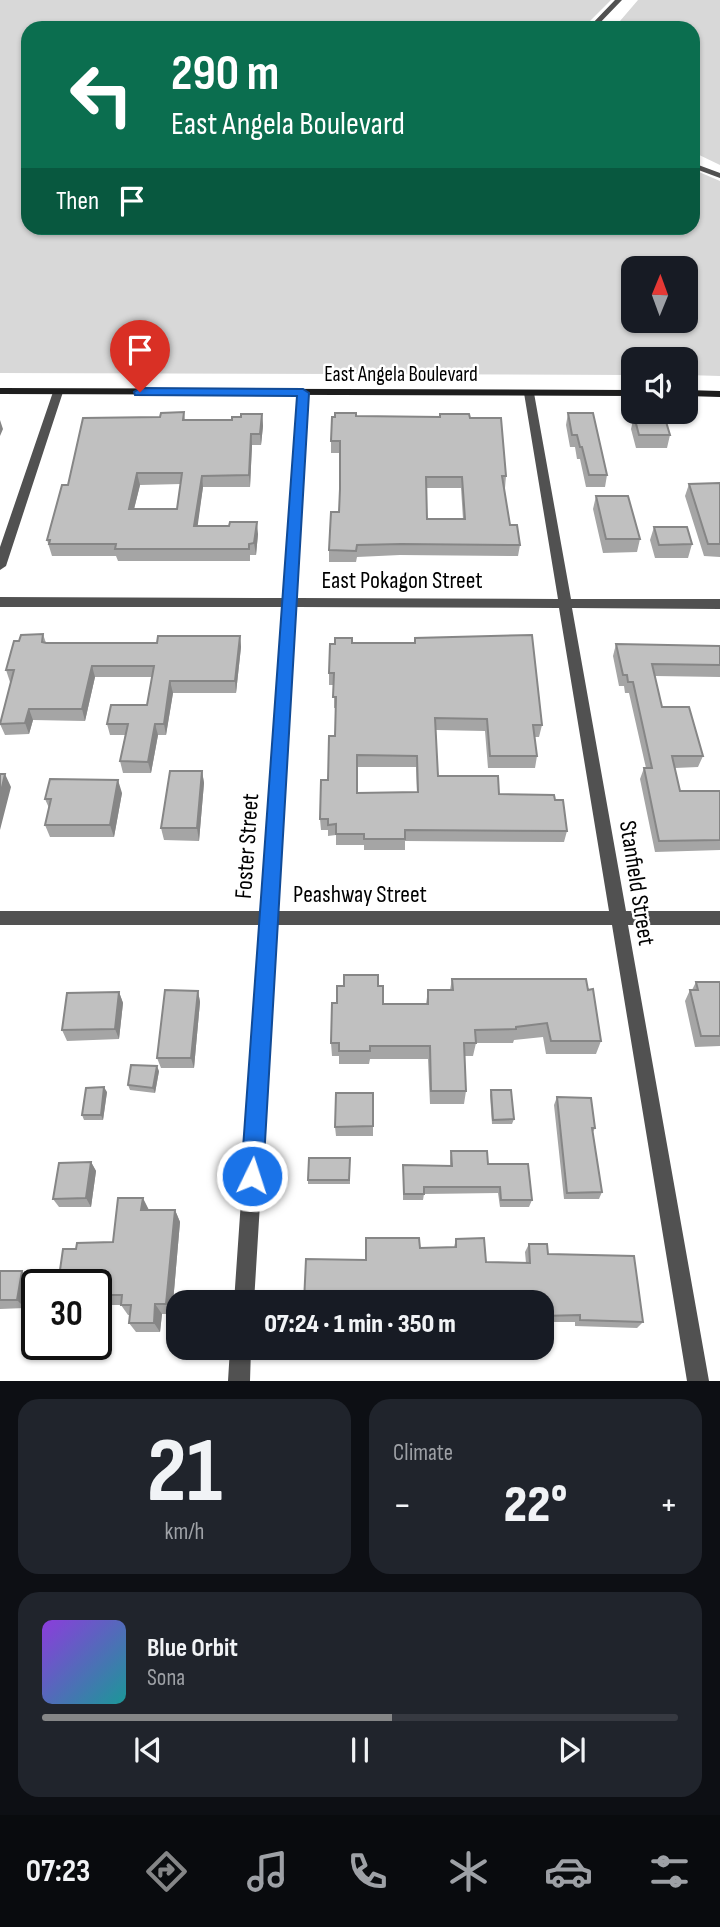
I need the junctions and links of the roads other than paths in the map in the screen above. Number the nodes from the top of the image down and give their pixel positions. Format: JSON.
{"nodes":[{"id":1,"x":619,"y":0,"type":"edge"},
{"id":2,"x":598,"y":21,"type":"edge"},
{"id":3,"x":700,"y":168,"type":"edge"},
{"id":4,"x":720,"y":176,"type":"edge"},
{"id":5,"x":0,"y":391,"type":"edge"},
{"id":6,"x":58,"y":392,"type":"junction"},
{"id":7,"x":303,"y":393,"type":"junction"},
{"id":8,"x":529,"y":393,"type":"junction"},
{"id":9,"x":621,"y":393,"type":"edge"},
{"id":10,"x":698,"y":394,"type":"edge"},
{"id":11,"x":720,"y":394,"type":"edge"},
{"id":12,"x":0,"y":566,"type":"edge"},
{"id":13,"x":0,"y":602,"type":"edge"},
{"id":14,"x":289,"y":602,"type":"junction"},
{"id":15,"x":566,"y":603,"type":"junction"},
{"id":16,"x":720,"y":604,"type":"edge"},
{"id":17,"x":0,"y":918,"type":"edge"},
{"id":18,"x":618,"y":918,"type":"junction"},
{"id":19,"x":720,"y":918,"type":"edge"},
{"id":20,"x":268,"y":919,"type":"junction"},
{"id":21,"x":245,"y":1290,"type":"edge"},
{"id":22,"x":240,"y":1360,"type":"edge"},
{"id":23,"x":239,"y":1381,"type":"edge"},
{"id":24,"x":698,"y":1381,"type":"edge"}],
"edges":[{"from":1,"to":2,"type":"street"},
{"from":3,"to":4,"type":"street"},
{"from":5,"to":6,"type":"main road","name":"East Angela Boulevard"},
{"from":6,"to":7,"type":"main road","name":"East Angela Boulevard"},
{"from":6,"to":12,"type":"street"},
{"from":7,"to":8,"type":"main road","name":"East Angela Boulevard"},
{"from":7,"to":14,"type":"street","name":"Foster Street"},
{"from":8,"to":9,"type":"main road","name":"East Angela Boulevard"},
{"from":8,"to":15,"type":"street","name":"Stanfield Street"},
{"from":10,"to":11,"type":"main road"},
{"from":13,"to":14,"type":"street","name":"East Pokagon Street"},
{"from":14,"to":15,"type":"street","name":"East Pokagon Street"},
{"from":14,"to":20,"type":"street","name":"Foster Street"},
{"from":15,"to":16,"type":"street","name":"East Pokagon Street"},
{"from":15,"to":18,"type":"street","name":"Stanfield Street"},
{"from":17,"to":20,"type":"street","name":"Peashway Street"},
{"from":18,"to":19,"type":"street","name":"Peashway Street"},
{"from":18,"to":20,"type":"street","name":"Peashway Street"},
{"from":18,"to":24,"type":"street","name":"Stanfield Street"},
{"from":20,"to":21,"type":"street","name":"Foster Street"},
{"from":22,"to":23,"type":"street"}]}
